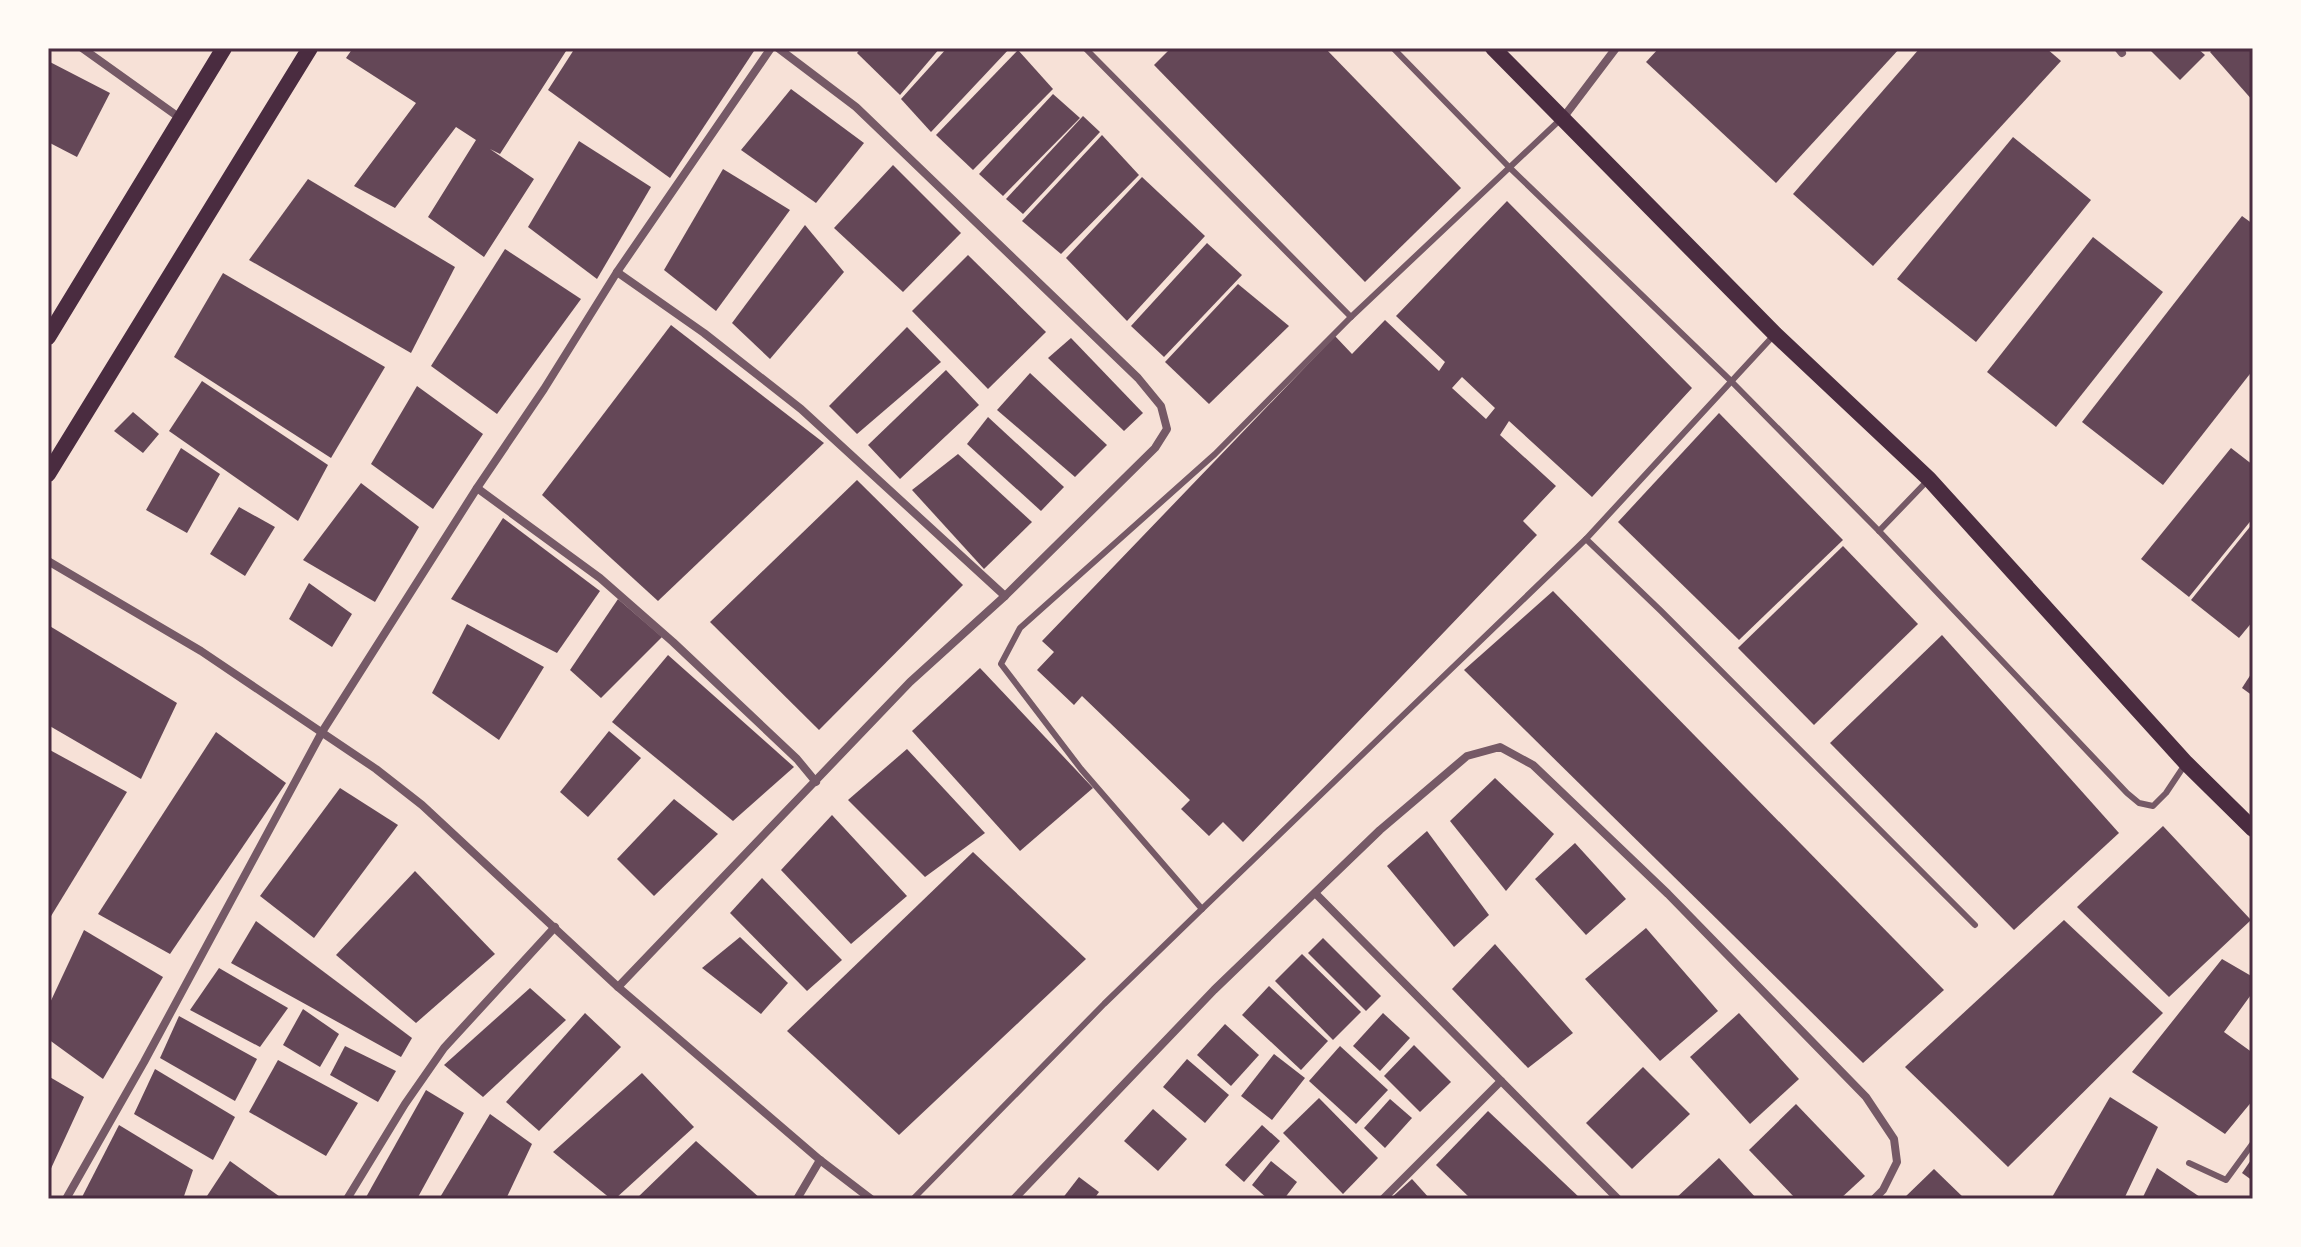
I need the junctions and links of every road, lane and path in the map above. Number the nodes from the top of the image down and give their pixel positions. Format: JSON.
{"nodes":[{"id":1,"x":82,"y":48,"type":"edge"},
{"id":2,"x":224,"y":48,"type":"edge"},
{"id":3,"x":310,"y":48,"type":"edge"},
{"id":4,"x":771,"y":48,"type":"edge"},
{"id":5,"x":778,"y":48,"type":"edge"},
{"id":6,"x":1085,"y":48,"type":"edge"},
{"id":7,"x":1393,"y":48,"type":"edge"},
{"id":8,"x":1493,"y":48,"type":"edge"},
{"id":9,"x":1616,"y":48,"type":"edge"},
{"id":10,"x":180,"y":118,"type":"junction"},
{"id":11,"x":1563,"y":118,"type":"junction"},
{"id":12,"x":1509,"y":167,"type":"junction"},
{"id":13,"x":617,"y":272,"type":"junction"},
{"id":14,"x":1351,"y":317,"type":"junction"},
{"id":15,"x":1775,"y":334,"type":"junction"},
{"id":16,"x":48,"y":337,"type":"edge"},
{"id":17,"x":1731,"y":381,"type":"junction"},
{"id":18,"x":48,"y":474,"type":"edge"},
{"id":19,"x":1929,"y":479,"type":"junction"},
{"id":20,"x":477,"y":488,"type":"junction"},
{"id":21,"x":1879,"y":531,"type":"junction"},
{"id":22,"x":1586,"y":539,"type":"junction"},
{"id":23,"x":48,"y":561,"type":"edge"},
{"id":24,"x":1005,"y":596,"type":"junction"},
{"id":25,"x":322,"y":732,"type":"junction"},
{"id":26,"x":2186,"y":763,"type":"junction"},
{"id":27,"x":816,"y":782,"type":"junction"},
{"id":28,"x":2253,"y":829,"type":"edge"},
{"id":29,"x":1316,"y":894,"type":"junction"},
{"id":30,"x":1202,"y":909,"type":"junction"},
{"id":31,"x":1975,"y":925,"type":"dead end"},
{"id":32,"x":555,"y":927,"type":"junction"},
{"id":33,"x":618,"y":987,"type":"junction"},
{"id":34,"x":1501,"y":1081,"type":"junction"},
{"id":35,"x":2253,"y":1143,"type":"edge"},
{"id":36,"x":820,"y":1160,"type":"junction"},
{"id":37,"x":2189,"y":1163,"type":"dead end"},
{"id":38,"x":66,"y":1199,"type":"edge"},
{"id":39,"x":347,"y":1199,"type":"edge"},
{"id":40,"x":797,"y":1199,"type":"edge"},
{"id":41,"x":871,"y":1199,"type":"edge"},
{"id":42,"x":913,"y":1199,"type":"edge"},
{"id":43,"x":1014,"y":1199,"type":"edge"},
{"id":44,"x":1383,"y":1199,"type":"edge"},
{"id":45,"x":1618,"y":1199,"type":"edge"},
{"id":46,"x":1874,"y":1199,"type":"edge"}],
"edges":[{"from":1,"to":10,"type":"street"},
{"from":2,"to":10,"type":"main road"},
{"from":3,"to":18,"type":"main road"},
{"from":4,"to":13,"type":"street"},
{"from":5,"to":24,"type":"street"},
{"from":6,"to":14,"type":"lane"},
{"from":7,"to":12,"type":"lane"},
{"from":8,"to":11,"type":"main road"},
{"from":9,"to":11,"type":"street"},
{"from":10,"to":16,"type":"main road"},
{"from":11,"to":12,"type":"lane"},
{"from":11,"to":15,"type":"main road"},
{"from":12,"to":14,"type":"lane"},
{"from":12,"to":17,"type":"lane"},
{"from":13,"to":20,"type":"street"},
{"from":13,"to":24,"type":"street"},
{"from":14,"to":30,"type":"lane"},
{"from":15,"to":17,"type":"lane"},
{"from":15,"to":19,"type":"main road"},
{"from":17,"to":21,"type":"lane"},
{"from":17,"to":22,"type":"lane"},
{"from":19,"to":21,"type":"lane"},
{"from":19,"to":26,"type":"main road"},
{"from":20,"to":25,"type":"street"},
{"from":20,"to":27,"type":"street"},
{"from":21,"to":26,"type":"lane"},
{"from":22,"to":30,"type":"lane"},
{"from":22,"to":31,"type":"lane"},
{"from":23,"to":25,"type":"street"},
{"from":24,"to":27,"type":"street"},
{"from":25,"to":32,"type":"street"},
{"from":25,"to":38,"type":"street"},
{"from":26,"to":28,"type":"main road"},
{"from":27,"to":33,"type":"street"},
{"from":29,"to":34,"type":"street"},
{"from":29,"to":43,"type":"street"},
{"from":29,"to":46,"type":"street"},
{"from":30,"to":42,"type":"lane"},
{"from":32,"to":33,"type":"street"},
{"from":32,"to":39,"type":"street"},
{"from":33,"to":36,"type":"street"},
{"from":34,"to":44,"type":"street"},
{"from":34,"to":45,"type":"street"},
{"from":35,"to":37,"type":"lane"},
{"from":36,"to":40,"type":"street"},
{"from":36,"to":41,"type":"street"}]}
